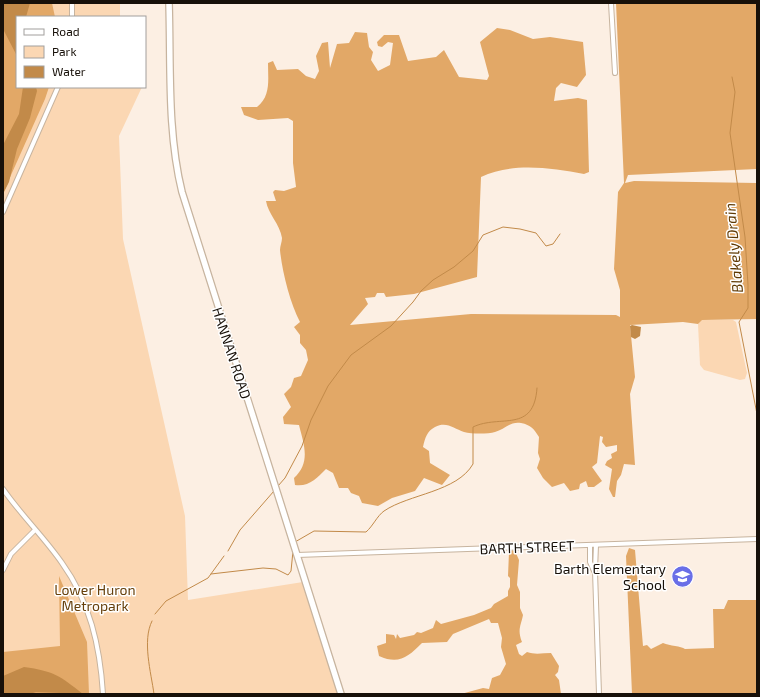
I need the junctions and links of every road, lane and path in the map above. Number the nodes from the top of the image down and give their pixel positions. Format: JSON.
{"nodes":[{"id":1,"x":72,"y":3,"type":"edge"},
{"id":2,"x":169,"y":3,"type":"edge"},
{"id":3,"x":611,"y":3,"type":"edge"},
{"id":4,"x":72,"y":16,"type":"edge"},
{"id":5,"x":615,"y":72,"type":"dead end"},
{"id":6,"x":58,"y":88,"type":"edge"},
{"id":7,"x":3,"y":212,"type":"edge"},
{"id":8,"x":3,"y":489,"type":"edge"},
{"id":9,"x":35,"y":530,"type":"junction"},
{"id":10,"x":757,"y":539,"type":"edge"},
{"id":11,"x":590,"y":545,"type":"junction"},
{"id":12,"x":596,"y":545,"type":"junction"},
{"id":13,"x":297,"y":555,"type":"junction"},
{"id":14,"x":3,"y":570,"type":"edge"},
{"id":15,"x":594,"y":571,"type":"junction"},
{"id":16,"x":103,"y":693,"type":"edge"},
{"id":17,"x":341,"y":694,"type":"edge"},
{"id":18,"x":599,"y":694,"type":"edge"}],
"edges":[{"from":1,"to":4,"type":"street"},
{"from":2,"to":13,"type":"street","name":"HANNAN ROAD"},
{"from":3,"to":5,"type":"street"},
{"from":6,"to":7,"type":"street"},
{"from":8,"to":9,"type":"street"},
{"from":9,"to":14,"type":"street"},
{"from":9,"to":16,"type":"street"},
{"from":10,"to":12,"type":"street","name":"BARTH STREET"},
{"from":11,"to":12,"type":"street","name":"BARTH STREET"},
{"from":11,"to":13,"type":"street","name":"BARTH STREET"},
{"from":11,"to":15,"type":"street"},
{"from":12,"to":15,"type":"street"},
{"from":13,"to":17,"type":"street","name":"HANNAN ROAD"},
{"from":15,"to":18,"type":"street"}]}
